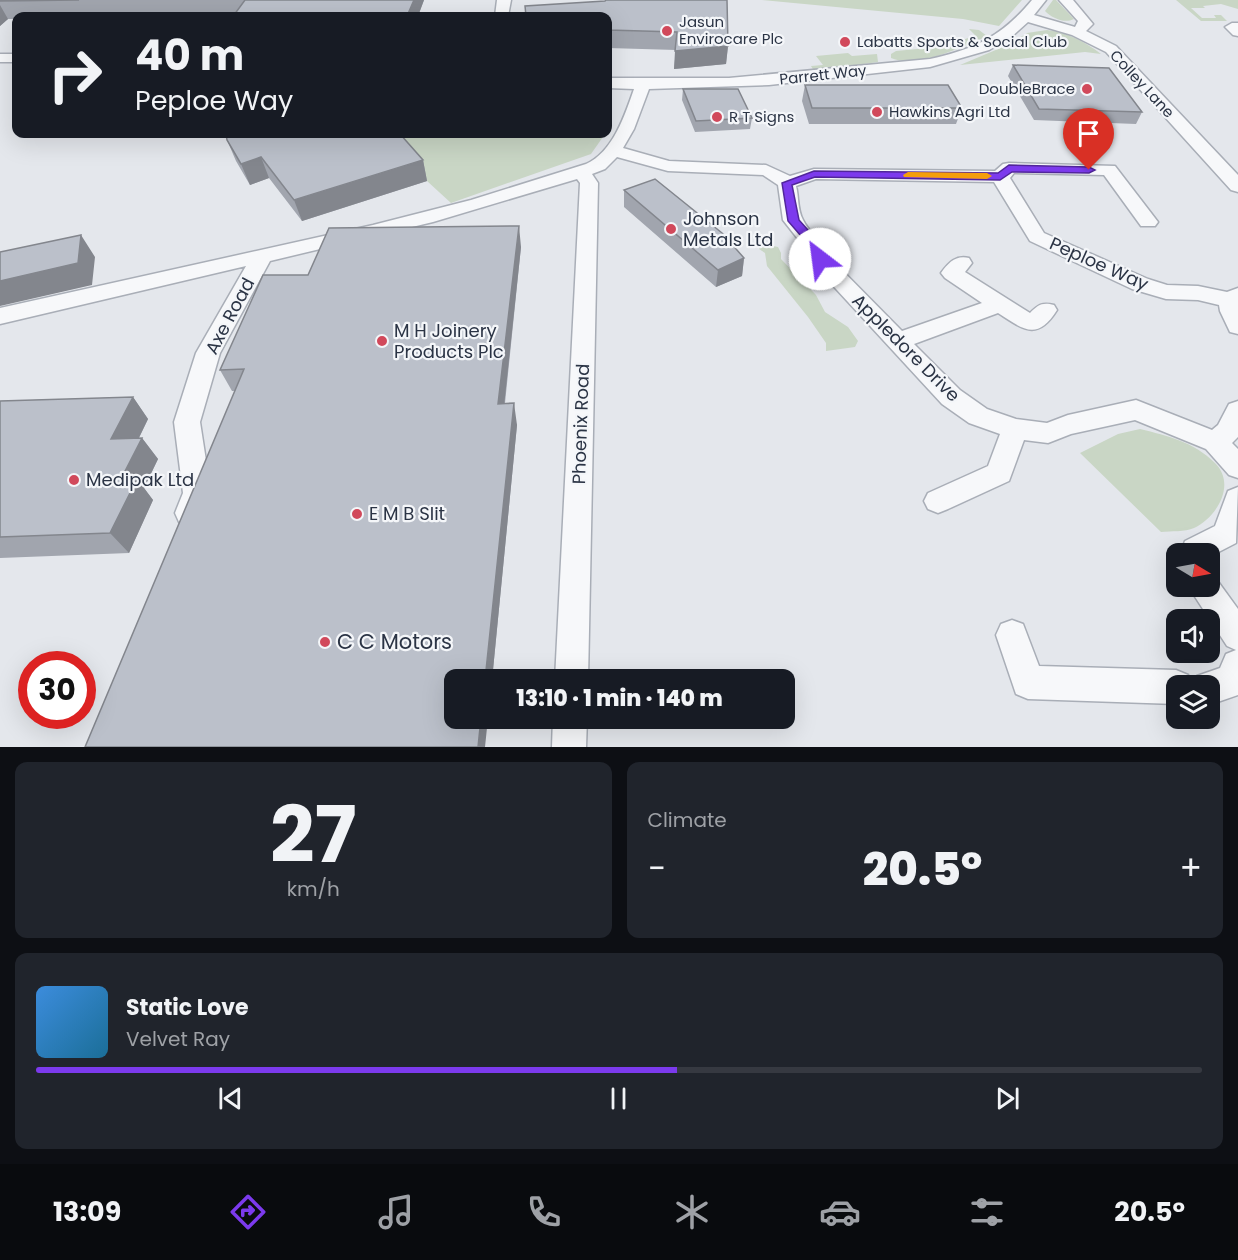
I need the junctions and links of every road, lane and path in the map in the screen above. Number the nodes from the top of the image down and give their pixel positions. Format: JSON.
{"nodes":[{"id":1,"x":1039,"y":0,"type":"edge"},
{"id":2,"x":1066,"y":0,"type":"edge"},
{"id":3,"x":1024,"y":16,"type":"junction"},
{"id":4,"x":1238,"y":27,"type":"edge"},
{"id":5,"x":1077,"y":32,"type":"junction"},
{"id":6,"x":1238,"y":32,"type":"edge"},
{"id":7,"x":612,"y":83,"type":"edge"},
{"id":8,"x":643,"y":86,"type":"junction"},
{"id":9,"x":613,"y":151,"type":"junction"},
{"id":10,"x":581,"y":172,"type":"junction"},
{"id":11,"x":1000,"y":177,"type":"junction"},
{"id":12,"x":787,"y":183,"type":"junction"},
{"id":13,"x":1238,"y":186,"type":"edge"},
{"id":14,"x":1148,"y":222,"type":"dead end"},
{"id":15,"x":261,"y":258,"type":"junction"},
{"id":16,"x":962,"y":263,"type":"dead end"},
{"id":17,"x":1234,"y":298,"type":"edge"},
{"id":18,"x":998,"y":305,"type":"junction"},
{"id":19,"x":1046,"y":310,"type":"dead end"},
{"id":20,"x":0,"y":316,"type":"edge"},
{"id":21,"x":1238,"y":326,"type":"edge"},
{"id":22,"x":898,"y":341,"type":"junction"},
{"id":23,"x":1238,"y":411,"type":"edge"},
{"id":24,"x":1014,"y":429,"type":"junction"},
{"id":25,"x":1215,"y":442,"type":"junction"},
{"id":26,"x":1238,"y":467,"type":"edge"},
{"id":27,"x":1238,"y":499,"type":"edge"},
{"id":28,"x":938,"y":501,"type":"dead end"},
{"id":29,"x":180,"y":537,"type":"edge"},
{"id":30,"x":1209,"y":543,"type":"edge"},
{"id":31,"x":1211,"y":597,"type":"edge"},
{"id":32,"x":1012,"y":635,"type":"dead end"},
{"id":33,"x":1238,"y":635,"type":"edge"},
{"id":34,"x":1238,"y":665,"type":"edge"},
{"id":35,"x":572,"y":669,"type":"edge"},
{"id":36,"x":1220,"y":684,"type":"edge"},
{"id":37,"x":1166,"y":687,"type":"edge"},
{"id":38,"x":570,"y":729,"type":"edge"},
{"id":39,"x":569,"y":747,"type":"edge"}],
"edges":[{"from":1,"to":3,"type":"street","name":"Parrett Way"},
{"from":2,"to":5,"type":"street"},
{"from":3,"to":5,"type":"street","name":"Colley Lane"},
{"from":3,"to":8,"type":"street","name":"Parrett Way"},
{"from":4,"to":6,"type":"street"},
{"from":5,"to":13,"type":"street","name":"Colley Lane"},
{"from":7,"to":8,"type":"street","name":"Parrett Way"},
{"from":8,"to":9,"type":"street","name":"Axe Road"},
{"from":9,"to":10,"type":"street","name":"Axe Road"},
{"from":9,"to":12,"type":"street"},
{"from":10,"to":15,"type":"street","name":"Axe Road"},
{"from":10,"to":35,"type":"street","name":"Phoenix Road"},
{"from":11,"to":12,"type":"street"},
{"from":11,"to":14,"type":"street"},
{"from":11,"to":17,"type":"street","name":"Peploe Way"},
{"from":12,"to":22,"type":"street","name":"Appledore Drive"},
{"from":15,"to":20,"type":"street","name":"Axe Road"},
{"from":15,"to":29,"type":"street","name":"Axe Road"},
{"from":16,"to":18,"type":"street"},
{"from":17,"to":21,"type":"street"},
{"from":18,"to":19,"type":"street"},
{"from":18,"to":22,"type":"street"},
{"from":22,"to":24,"type":"street","name":"Appledore Drive"},
{"from":23,"to":25,"type":"street"},
{"from":24,"to":25,"type":"street","name":"Appledore Drive"},
{"from":24,"to":28,"type":"street"},
{"from":25,"to":26,"type":"street","name":"Appledore Drive"},
{"from":27,"to":30,"type":"street"},
{"from":31,"to":33,"type":"street"},
{"from":32,"to":37,"type":"street"},
{"from":34,"to":36,"type":"street"},
{"from":38,"to":39,"type":"street"}]}
